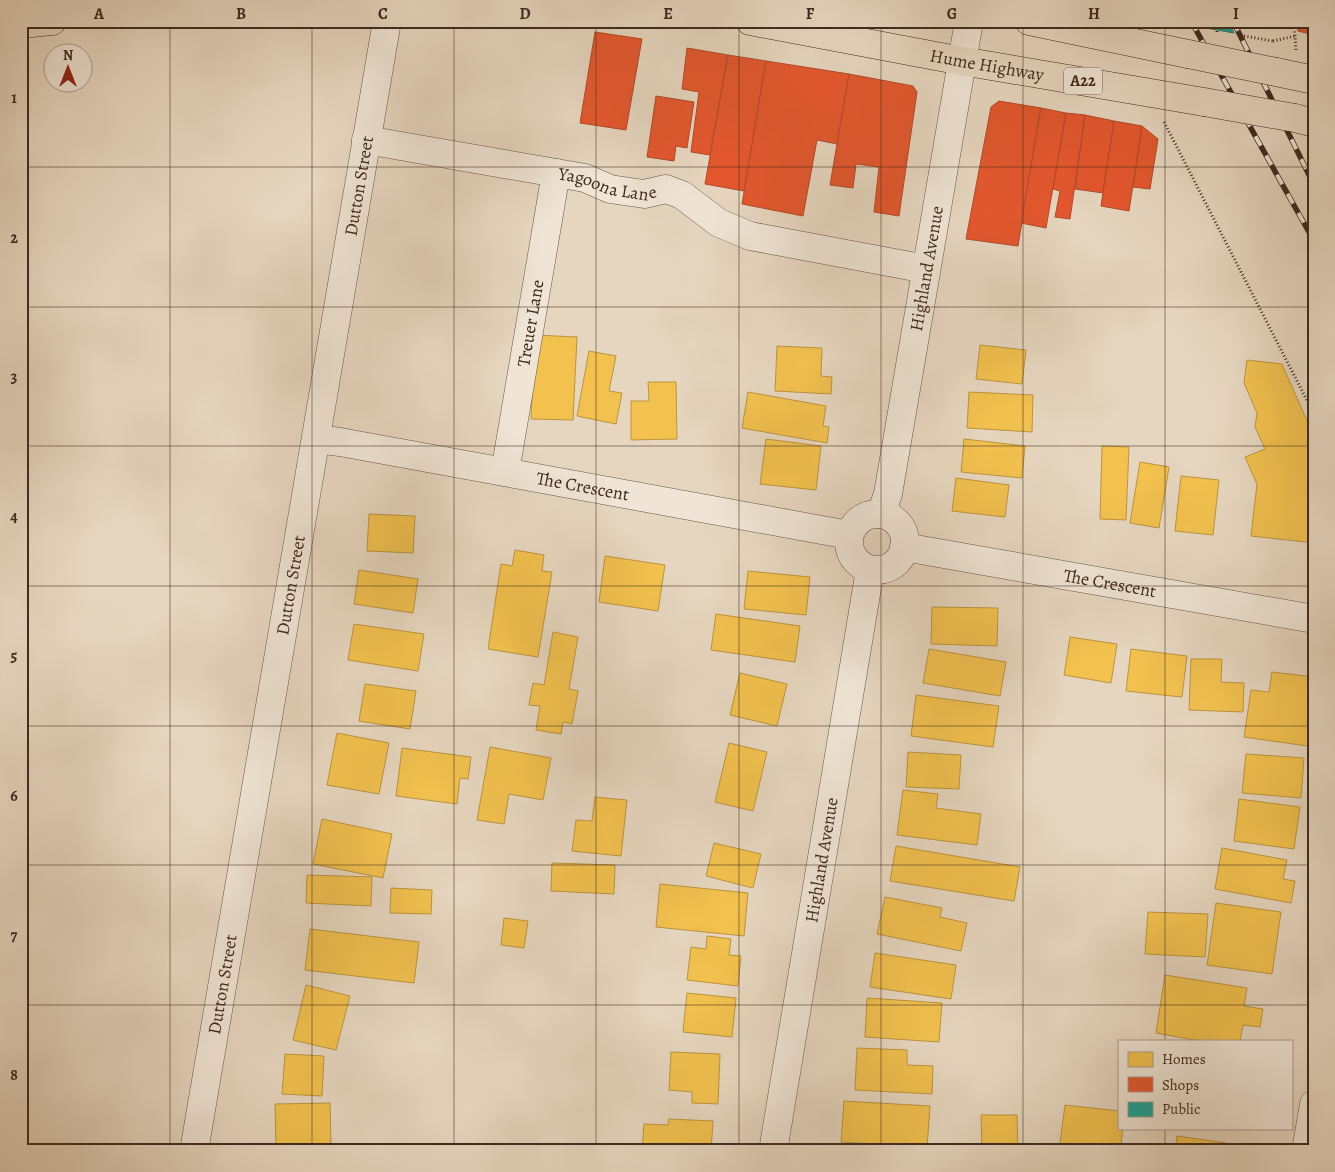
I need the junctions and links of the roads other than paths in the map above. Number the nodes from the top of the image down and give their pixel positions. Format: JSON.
{"nodes":[{"id":1,"x":52,"y":21,"type":"edge"},
{"id":2,"x":387,"y":21,"type":"edge"},
{"id":3,"x":750,"y":21,"type":"edge"},
{"id":4,"x":969,"y":21,"type":"edge"},
{"id":5,"x":1028,"y":21,"type":"edge"},
{"id":6,"x":21,"y":24,"type":"edge"},
{"id":7,"x":962,"y":61,"type":"junction"},
{"id":8,"x":1314,"y":80,"type":"edge"},
{"id":9,"x":1304,"y":121,"type":"edge"},
{"id":10,"x":366,"y":140,"type":"junction"},
{"id":11,"x":556,"y":173,"type":"junction"},
{"id":12,"x":926,"y":269,"type":"junction"},
{"id":13,"x":317,"y":439,"type":"junction"},
{"id":14,"x":505,"y":472,"type":"junction"},
{"id":15,"x":881,"y":514,"type":"junction"},
{"id":16,"x":849,"y":535,"type":"junction"},
{"id":17,"x":904,"y":547,"type":"junction"},
{"id":18,"x":870,"y":570,"type":"junction"},
{"id":19,"x":1314,"y":619,"type":"edge"},
{"id":20,"x":1313,"y":1114,"type":"edge"},
{"id":21,"x":194,"y":1151,"type":"edge"},
{"id":22,"x":773,"y":1151,"type":"edge"},
{"id":23,"x":1306,"y":1151,"type":"edge"}],
"edges":[{"from":1,"to":6,"type":"highway"},
{"from":2,"to":10,"type":"street","name":"Dutton Street"},
{"from":3,"to":7,"type":"highway","name":"Hume Highway","number":"A22"},
{"from":4,"to":7,"type":"street","name":"Highland Avenue"},
{"from":5,"to":8,"type":"highway","bridge":true},
{"from":7,"to":9,"type":"highway","name":"Hume Highway","number":"A22","bridge":true},
{"from":7,"to":12,"type":"street","name":"Highland Avenue"},
{"from":10,"to":11,"type":"street","name":"Yagoona Lane"},
{"from":10,"to":13,"type":"street","name":"Dutton Street"},
{"from":11,"to":12,"type":"street","name":"Yagoona Lane"},
{"from":11,"to":14,"type":"street","name":"Treuer Lane"},
{"from":12,"to":15,"type":"street","name":"Highland Avenue"},
{"from":13,"to":14,"type":"street","name":"The Crescent"},
{"from":13,"to":21,"type":"street","name":"Dutton Street"},
{"from":14,"to":16,"type":"street","name":"The Crescent"},
{"from":15,"to":16,"type":"street"},
{"from":15,"to":17,"type":"street"},
{"from":16,"to":18,"type":"street"},
{"from":17,"to":18,"type":"street"},
{"from":17,"to":19,"type":"street","name":"The Crescent"},
{"from":18,"to":22,"type":"street","name":"Highland Avenue"},
{"from":20,"to":23,"type":"street"}]}
